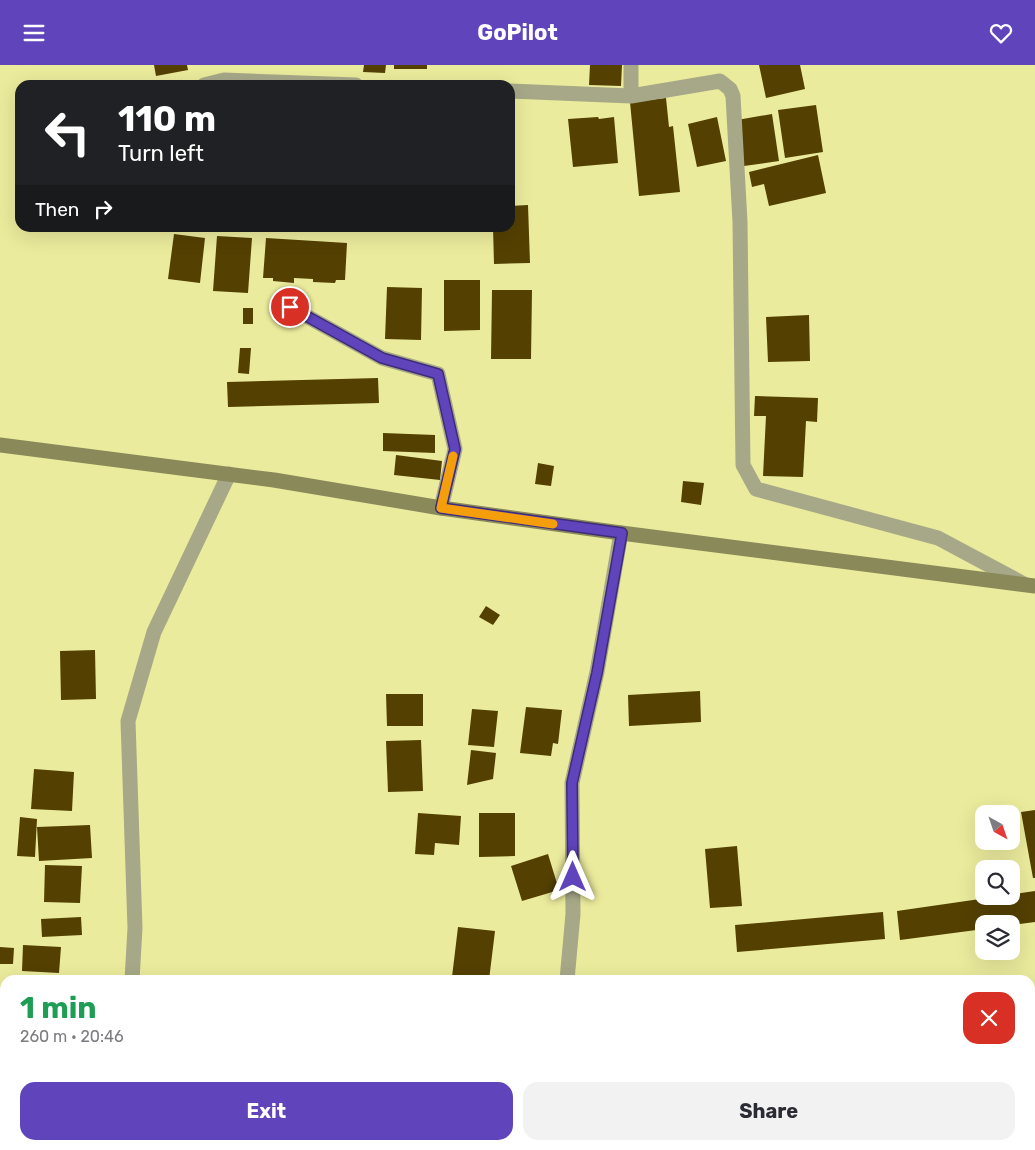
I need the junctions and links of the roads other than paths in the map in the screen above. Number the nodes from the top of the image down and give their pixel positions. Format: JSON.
{"nodes":[{"id":1,"x":631,"y":65,"type":"edge"},
{"id":2,"x":515,"y":91,"type":"edge"},
{"id":3,"x":631,"y":96,"type":"junction"},
{"id":4,"x":290,"y":307,"type":"dead end"},
{"id":5,"x":0,"y":445,"type":"edge"},
{"id":6,"x":229,"y":475,"type":"junction"},
{"id":7,"x":441,"y":508,"type":"junction"},
{"id":8,"x":622,"y":533,"type":"junction"},
{"id":9,"x":1030,"y":585,"type":"edge"},
{"id":10,"x":132,"y":975,"type":"edge"},
{"id":11,"x":567,"y":975,"type":"edge"}],
"edges":[{"from":1,"to":3,"type":"street"},
{"from":2,"to":3,"type":"street"},
{"from":3,"to":9,"type":"street"},
{"from":4,"to":7,"type":"street"},
{"from":5,"to":6,"type":"street"},
{"from":6,"to":7,"type":"street"},
{"from":6,"to":10,"type":"street"},
{"from":7,"to":8,"type":"street"},
{"from":8,"to":9,"type":"street"},
{"from":8,"to":11,"type":"street"}]}
